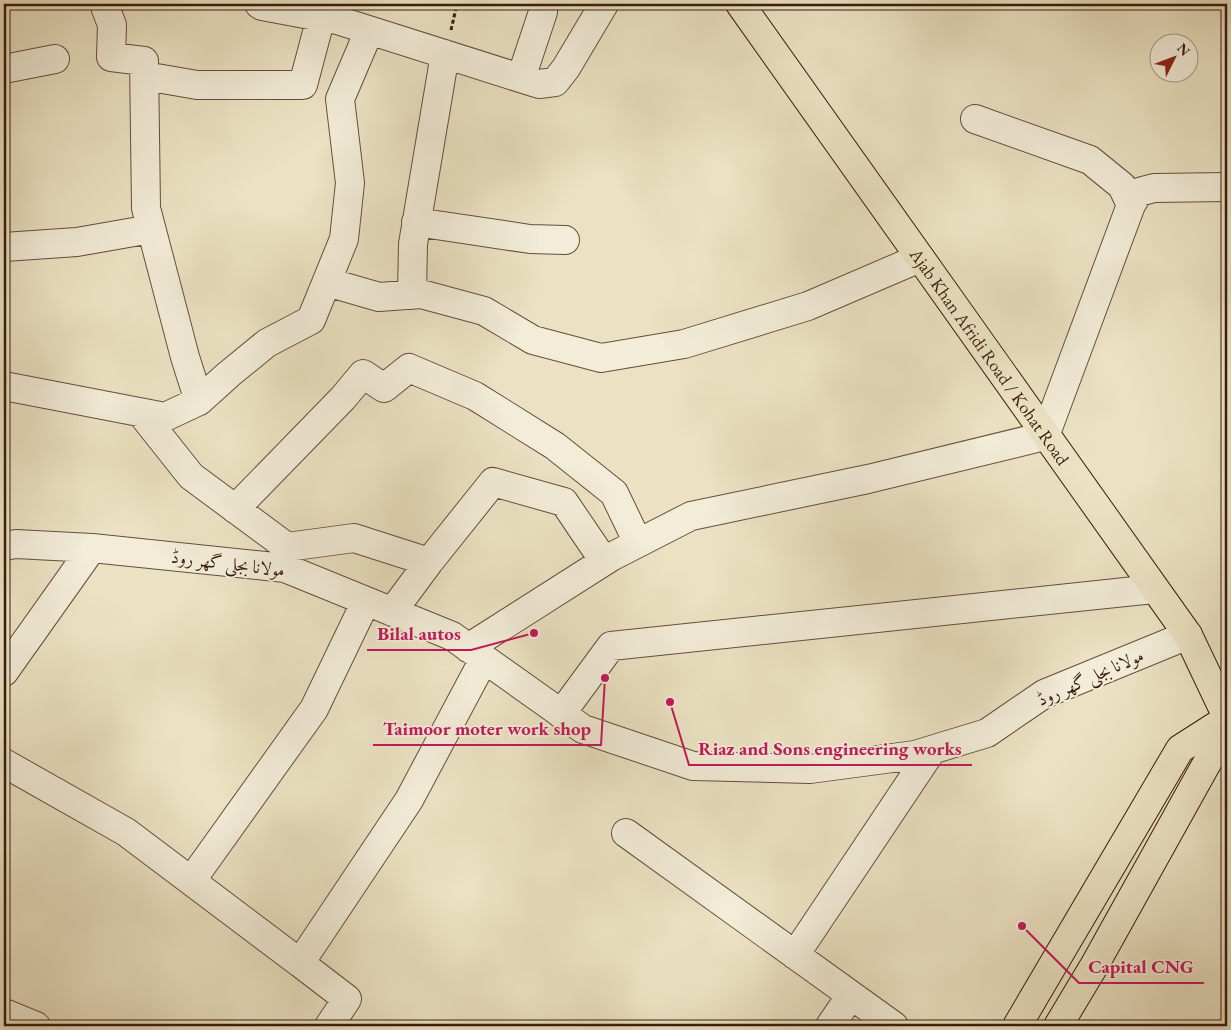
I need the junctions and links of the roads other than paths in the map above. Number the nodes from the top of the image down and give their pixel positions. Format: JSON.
{"nodes":[{"id":1,"x":104,"y":4,"type":"edge"},
{"id":2,"x":259,"y":4,"type":"edge"},
{"id":3,"x":543,"y":4,"type":"edge"},
{"id":4,"x":604,"y":4,"type":"edge"},
{"id":5,"x":740,"y":4,"type":"edge"},
{"id":6,"x":321,"y":17,"type":"junction"},
{"id":7,"x":369,"y":30,"type":"junction"},
{"id":8,"x":445,"y":54,"type":"junction"},
{"id":9,"x":55,"y":59,"type":"dead end"},
{"id":10,"x":4,"y":69,"type":"edge"},
{"id":11,"x":145,"y":76,"type":"junction"},
{"id":12,"x":521,"y":78,"type":"junction"},
{"id":13,"x":975,"y":118,"type":"dead end"},
{"id":14,"x":1227,"y":187,"type":"edge"},
{"id":15,"x":1131,"y":205,"type":"junction"},
{"id":16,"x":416,"y":222,"type":"junction"},
{"id":17,"x":151,"y":229,"type":"junction"},
{"id":18,"x":565,"y":240,"type":"dead end"},
{"id":19,"x":4,"y":247,"type":"edge"},
{"id":20,"x":920,"y":258,"type":"junction"},
{"id":21,"x":326,"y":282,"type":"junction"},
{"id":22,"x":412,"y":295,"type":"junction"},
{"id":23,"x":4,"y":386,"type":"edge"},
{"id":24,"x":199,"y":401,"type":"junction"},
{"id":25,"x":141,"y":413,"type":"junction"},
{"id":26,"x":1045,"y":436,"type":"junction"},
{"id":27,"x":235,"y":509,"type":"junction"},
{"id":28,"x":638,"y":543,"type":"junction"},
{"id":29,"x":4,"y":546,"type":"edge"},
{"id":30,"x":92,"y":548,"type":"junction"},
{"id":31,"x":604,"y":561,"type":"junction"},
{"id":32,"x":429,"y":562,"type":"junction"},
{"id":33,"x":1154,"y":588,"type":"junction"},
{"id":34,"x":366,"y":601,"type":"junction"},
{"id":35,"x":392,"y":612,"type":"junction"},
{"id":36,"x":1188,"y":635,"type":"junction"},
{"id":37,"x":476,"y":653,"type":"junction"},
{"id":38,"x":4,"y":672,"type":"edge"},
{"id":39,"x":561,"y":714,"type":"junction"},
{"id":40,"x":1227,"y":719,"type":"edge"},
{"id":41,"x":932,"y":750,"type":"junction"},
{"id":42,"x":4,"y":763,"type":"edge"},
{"id":43,"x":626,"y":833,"type":"dead end"},
{"id":44,"x":191,"y":881,"type":"junction"},
{"id":45,"x":1061,"y":952,"type":"junction"},
{"id":46,"x":795,"y":955,"type":"junction"},
{"id":47,"x":300,"y":963,"type":"junction"},
{"id":48,"x":1094,"y":966,"type":"junction"},
{"id":49,"x":851,"y":995,"type":"junction"},
{"id":50,"x":4,"y":1013,"type":"edge"},
{"id":51,"x":36,"y":1026,"type":"edge"},
{"id":52,"x":329,"y":1026,"type":"edge"},
{"id":53,"x":830,"y":1026,"type":"edge"},
{"id":54,"x":894,"y":1026,"type":"edge"},
{"id":55,"x":1017,"y":1026,"type":"edge"},
{"id":56,"x":1058,"y":1026,"type":"edge"}],
"edges":[{"from":1,"to":11,"type":"street"},
{"from":2,"to":6,"type":"street"},
{"from":3,"to":12,"type":"street"},
{"from":4,"to":12,"type":"street"},
{"from":5,"to":20,"type":"main road","name":"Ajab Khan Afridi Road / Kohat Road"},
{"from":6,"to":7,"type":"street"},
{"from":6,"to":11,"type":"street"},
{"from":7,"to":8,"type":"street"},
{"from":7,"to":21,"type":"street"},
{"from":8,"to":12,"type":"street"},
{"from":8,"to":16,"type":"street"},
{"from":9,"to":10,"type":"street"},
{"from":11,"to":17,"type":"street"},
{"from":13,"to":15,"type":"street"},
{"from":14,"to":15,"type":"street"},
{"from":15,"to":26,"type":"street"},
{"from":16,"to":18,"type":"street"},
{"from":16,"to":22,"type":"street"},
{"from":17,"to":19,"type":"street"},
{"from":17,"to":24,"type":"street"},
{"from":20,"to":22,"type":"street"},
{"from":20,"to":26,"type":"main road","name":"Ajab Khan Afridi Road / Kohat Road"},
{"from":21,"to":22,"type":"street"},
{"from":21,"to":24,"type":"street"},
{"from":23,"to":25,"type":"street"},
{"from":24,"to":25,"type":"street"},
{"from":25,"to":27,"type":"street"},
{"from":26,"to":28,"type":"street"},
{"from":26,"to":33,"type":"main road","name":"Ajab Khan Afridi Road / Kohat Road"},
{"from":27,"to":28,"type":"street"},
{"from":27,"to":32,"type":"street"},
{"from":28,"to":31,"type":"street"},
{"from":29,"to":30,"type":"street","name":"مولانا بجلی گھر روڈ"},
{"from":30,"to":34,"type":"street","name":"مولانا بجلی گھر روڈ"},
{"from":30,"to":38,"type":"street"},
{"from":31,"to":32,"type":"street"},
{"from":31,"to":37,"type":"street"},
{"from":32,"to":35,"type":"street"},
{"from":33,"to":36,"type":"main road","name":"Ajab Khan Afridi Road / Kohat Road"},
{"from":33,"to":39,"type":"street"},
{"from":34,"to":35,"type":"street","name":"مولانا بجلی گھر روڈ"},
{"from":34,"to":44,"type":"street"},
{"from":35,"to":37,"type":"street","name":"مولانا بجلی گھر روڈ"},
{"from":36,"to":40,"type":"main road","name":"Ajab Khan Afridi Road / Kohat Road"},
{"from":36,"to":41,"type":"street","name":"مولانا بجلی گھر روڈ"},
{"from":37,"to":39,"type":"street","name":"مولانا بجلی گھر روڈ"},
{"from":37,"to":47,"type":"street"},
{"from":39,"to":41,"type":"street","name":"مولانا بجلی گھر روڈ"},
{"from":40,"to":45,"type":"main road"},
{"from":40,"to":48,"type":"main road"},
{"from":41,"to":46,"type":"street"},
{"from":42,"to":44,"type":"street"},
{"from":43,"to":46,"type":"street"},
{"from":44,"to":47,"type":"street"},
{"from":45,"to":48,"type":"main road"},
{"from":45,"to":55,"type":"main road"},
{"from":46,"to":49,"type":"street"},
{"from":47,"to":52,"type":"street"},
{"from":48,"to":56,"type":"main road"},
{"from":49,"to":53,"type":"street"},
{"from":49,"to":54,"type":"street"},
{"from":50,"to":51,"type":"street"}]}
